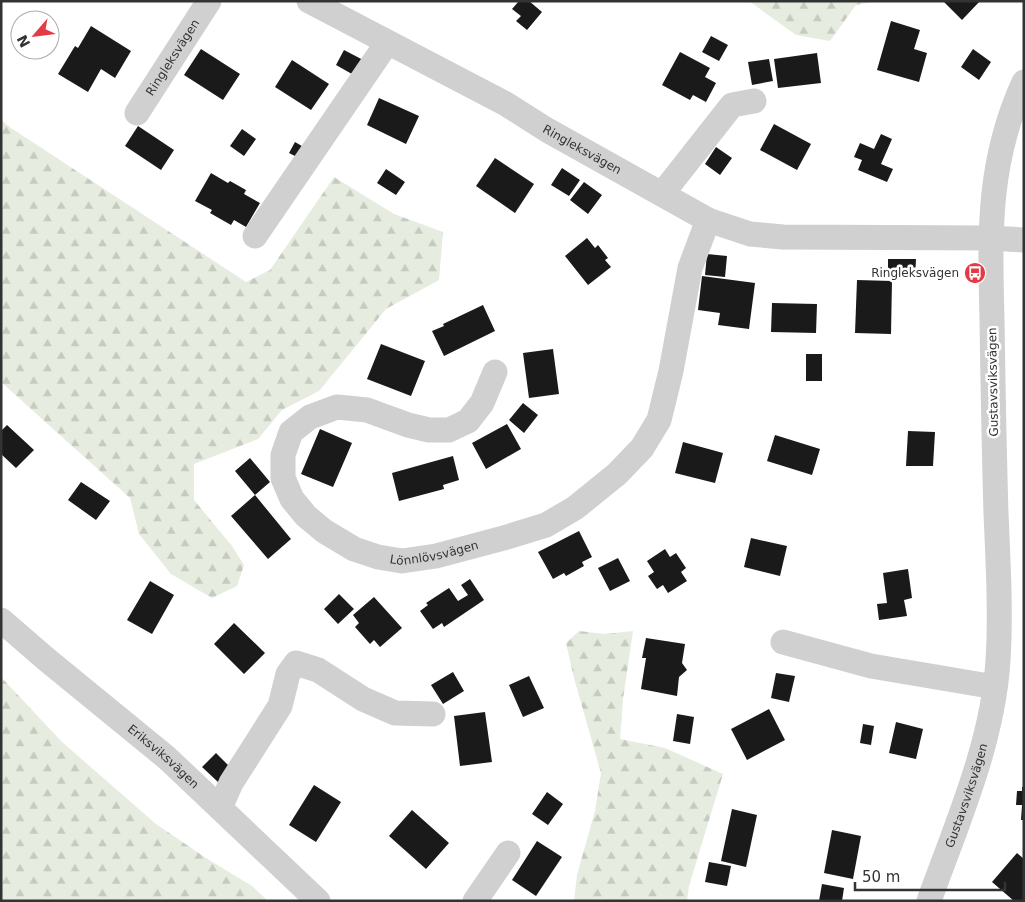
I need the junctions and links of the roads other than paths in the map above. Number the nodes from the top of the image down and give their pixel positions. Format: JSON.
{"nodes":[{"id":1,"x":209,"y":1,"type":"edge"},
{"id":2,"x":309,"y":1,"type":"edge"},
{"id":3,"x":387,"y":43,"type":"junction"},
{"id":4,"x":1024,"y":82,"type":"edge"},
{"id":5,"x":754,"y":101,"type":"dead end"},
{"id":6,"x":137,"y":113,"type":"dead end"},
{"id":7,"x":662,"y":194,"type":"junction"},
{"id":8,"x":708,"y":220,"type":"junction"},
{"id":9,"x":255,"y":236,"type":"dead end"},
{"id":10,"x":991,"y":238,"type":"junction"},
{"id":11,"x":1024,"y":240,"type":"edge"},
{"id":12,"x":494,"y":372,"type":"dead end"},
{"id":13,"x":1,"y":620,"type":"edge"},
{"id":14,"x":783,"y":642,"type":"dead end"},
{"id":15,"x":995,"y":687,"type":"junction"},
{"id":16,"x":433,"y":714,"type":"dead end"},
{"id":17,"x":220,"y":808,"type":"junction"},
{"id":18,"x":508,"y":853,"type":"dead end"},
{"id":19,"x":318,"y":901,"type":"edge"},
{"id":20,"x":475,"y":901,"type":"edge"},
{"id":21,"x":929,"y":901,"type":"edge"}],
"edges":[{"from":1,"to":6,"type":"street","name":"Ringleksvägen"},
{"from":2,"to":3,"type":"street","name":"Ringleksvägen"},
{"from":3,"to":7,"type":"street","name":"Ringleksvägen"},
{"from":3,"to":9,"type":"street"},
{"from":4,"to":10,"type":"street","name":"Gustavsviksvägen"},
{"from":5,"to":7,"type":"street"},
{"from":7,"to":8,"type":"street","name":"Ringleksvägen"},
{"from":8,"to":10,"type":"street","name":"Ringleksvägen"},
{"from":8,"to":12,"type":"street","name":"Lönnlövsvägen"},
{"from":10,"to":11,"type":"street","name":"Ringleksvägen"},
{"from":10,"to":15,"type":"street","name":"Gustavsviksvägen"},
{"from":13,"to":17,"type":"street","name":"Eriksviksvägen"},
{"from":14,"to":15,"type":"street"},
{"from":15,"to":21,"type":"street","name":"Gustavsviksvägen"},
{"from":16,"to":17,"type":"street"},
{"from":17,"to":19,"type":"street","name":"Eriksviksvägen"},
{"from":18,"to":20,"type":"street"}]}
